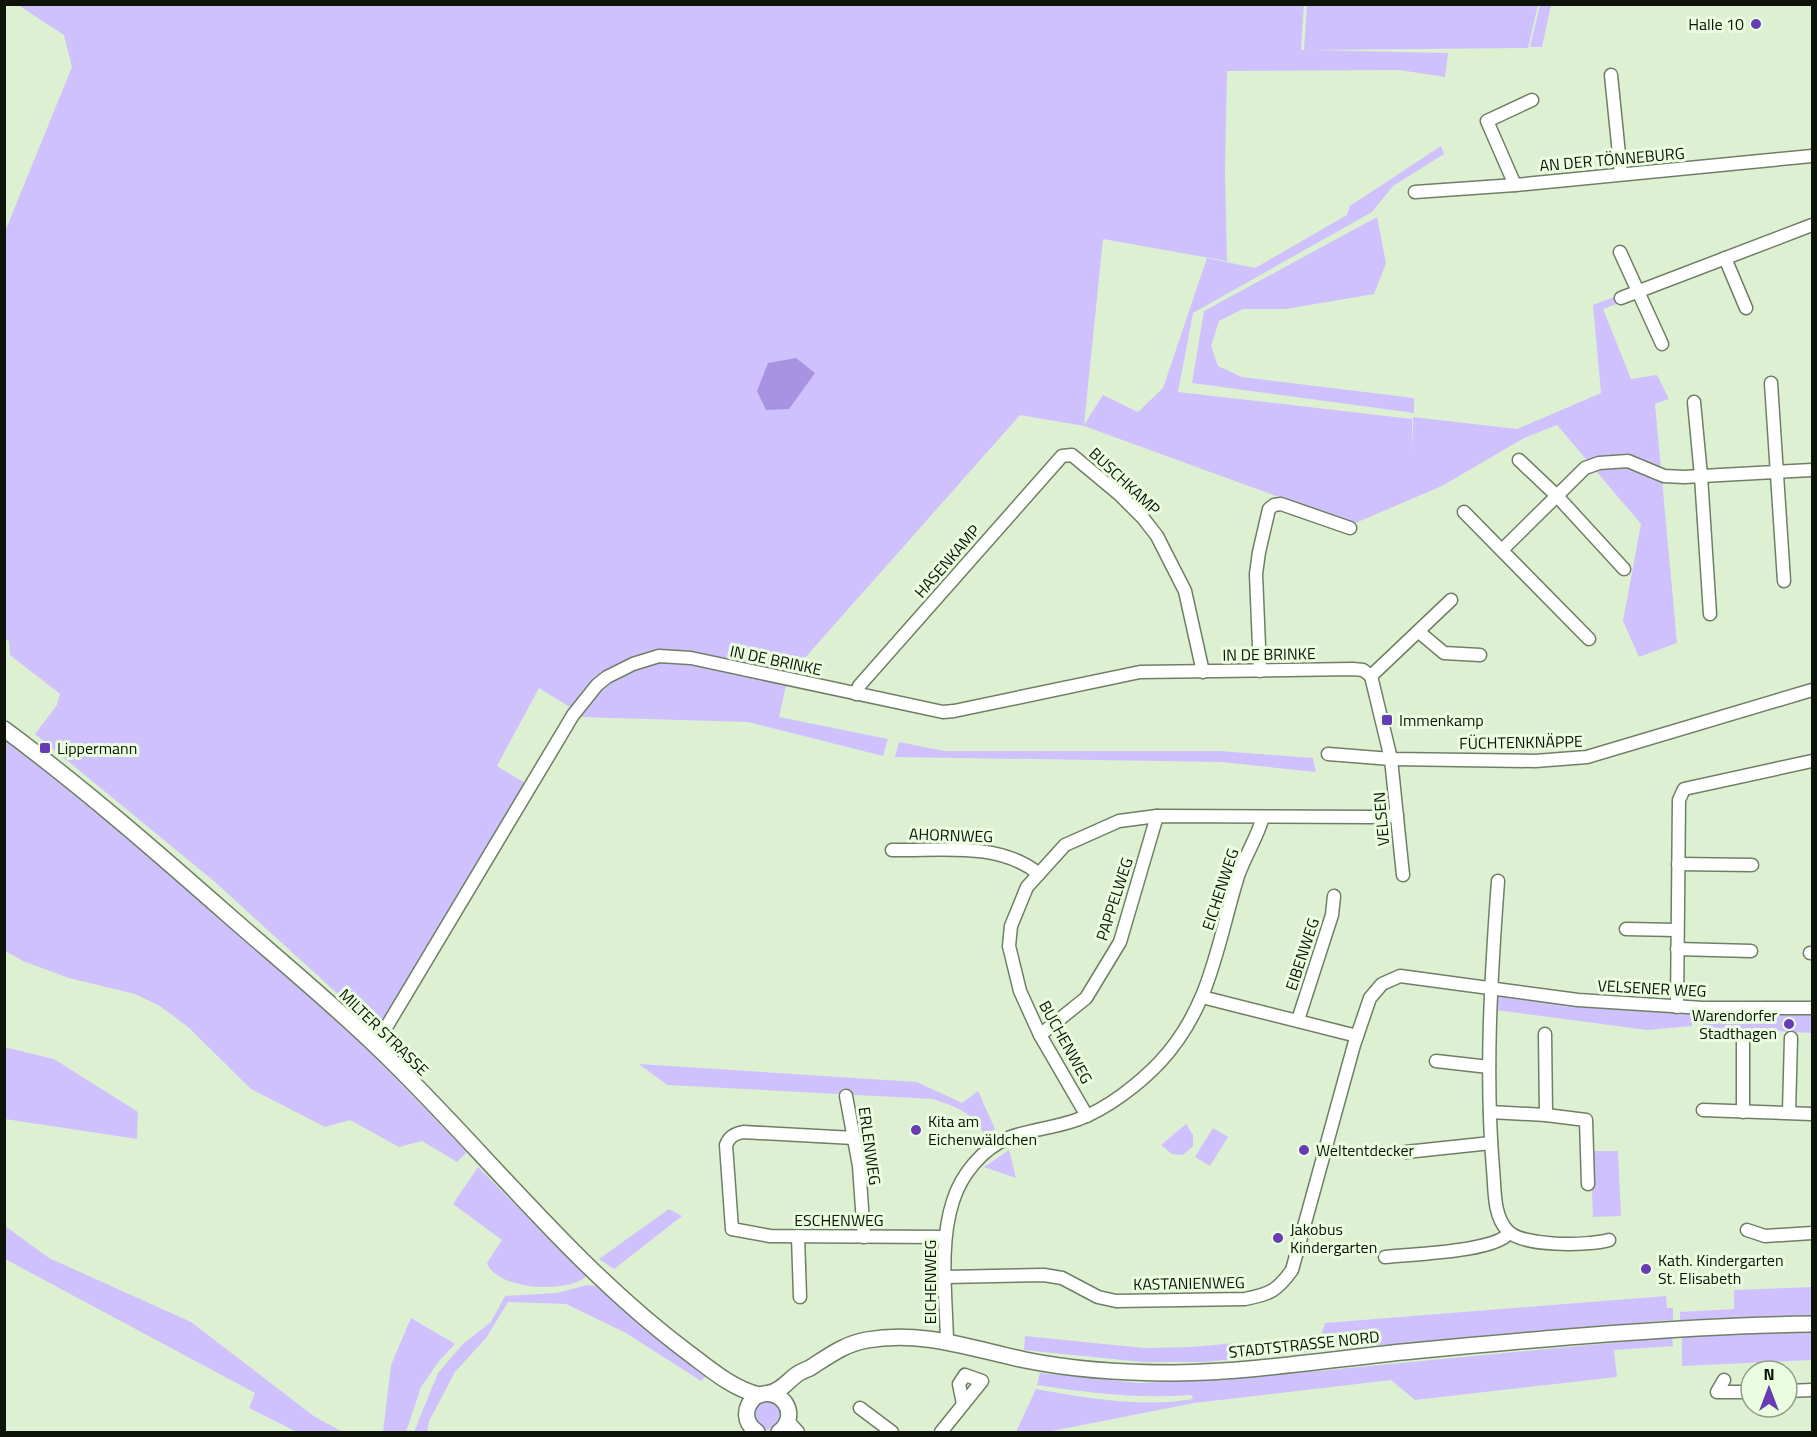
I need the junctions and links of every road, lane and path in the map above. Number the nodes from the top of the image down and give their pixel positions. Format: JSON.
{"nodes":[{"id":1,"x":1611,"y":75,"type":"dead end"},
{"id":2,"x":1532,"y":100,"type":"dead end"},
{"id":3,"x":1812,"y":156,"type":"edge"},
{"id":4,"x":1621,"y":174,"type":"junction"},
{"id":5,"x":1515,"y":184,"type":"junction"},
{"id":6,"x":1415,"y":192,"type":"dead end"},
{"id":7,"x":1812,"y":225,"type":"edge"},
{"id":8,"x":1620,"y":252,"type":"dead end"},
{"id":9,"x":1725,"y":258,"type":"junction"},
{"id":10,"x":1639,"y":291,"type":"junction"},
{"id":11,"x":1621,"y":298,"type":"dead end"},
{"id":12,"x":1746,"y":308,"type":"dead end"},
{"id":13,"x":1662,"y":344,"type":"dead end"},
{"id":14,"x":1771,"y":383,"type":"dead end"},
{"id":15,"x":1694,"y":402,"type":"dead end"},
{"id":16,"x":1067,"y":454,"type":"joint"},
{"id":17,"x":1519,"y":460,"type":"dead end"},
{"id":18,"x":1812,"y":470,"type":"edge"},
{"id":19,"x":1778,"y":472,"type":"junction"},
{"id":20,"x":1701,"y":476,"type":"junction"},
{"id":21,"x":1557,"y":496,"type":"junction"},
{"id":22,"x":1464,"y":512,"type":"dead end"},
{"id":23,"x":1350,"y":528,"type":"dead end"},
{"id":24,"x":1502,"y":550,"type":"junction"},
{"id":25,"x":1624,"y":568,"type":"dead end"},
{"id":26,"x":1784,"y":581,"type":"dead end"},
{"id":27,"x":1451,"y":600,"type":"dead end"},
{"id":28,"x":1710,"y":614,"type":"dead end"},
{"id":29,"x":1419,"y":632,"type":"junction"},
{"id":30,"x":1589,"y":639,"type":"dead end"},
{"id":31,"x":1480,"y":655,"type":"dead end"},
{"id":32,"x":1260,"y":671,"type":"junction"},
{"id":33,"x":1203,"y":672,"type":"junction"},
{"id":34,"x":1371,"y":676,"type":"junction"},
{"id":35,"x":1812,"y":690,"type":"edge"},
{"id":36,"x":856,"y":694,"type":"junction"},
{"id":37,"x":4,"y":729,"type":"edge"},
{"id":38,"x":1328,"y":754,"type":"dead end"},
{"id":39,"x":1391,"y":759,"type":"junction"},
{"id":40,"x":1812,"y":761,"type":"edge"},
{"id":41,"x":1397,"y":815,"type":"junction"},
{"id":42,"x":1156,"y":816,"type":"junction"},
{"id":43,"x":1263,"y":817,"type":"junction"},
{"id":44,"x":892,"y":850,"type":"dead end"},
{"id":45,"x":1678,"y":864,"type":"junction"},
{"id":46,"x":1752,"y":865,"type":"dead end"},
{"id":47,"x":1039,"y":874,"type":"junction"},
{"id":48,"x":1403,"y":875,"type":"dead end"},
{"id":49,"x":1498,"y":881,"type":"dead end"},
{"id":50,"x":1334,"y":896,"type":"dead end"},
{"id":51,"x":1626,"y":929,"type":"dead end"},
{"id":52,"x":1677,"y":930,"type":"junction"},
{"id":53,"x":1677,"y":949,"type":"junction"},
{"id":54,"x":1751,"y":951,"type":"dead end"},
{"id":55,"x":1400,"y":976,"type":"joint"},
{"id":56,"x":1490,"y":987,"type":"junction"},
{"id":57,"x":1203,"y":997,"type":"junction"},
{"id":58,"x":1677,"y":1007,"type":"junction"},
{"id":59,"x":1812,"y":1008,"type":"edge"},
{"id":60,"x":1298,"y":1020,"type":"junction"},
{"id":61,"x":1040,"y":1035,"type":"junction"},
{"id":62,"x":1545,"y":1035,"type":"dead end"},
{"id":63,"x":1357,"y":1036,"type":"junction"},
{"id":64,"x":1791,"y":1038,"type":"dead end"},
{"id":65,"x":1743,"y":1041,"type":"dead end"},
{"id":66,"x":375,"y":1046,"type":"junction"},
{"id":67,"x":1436,"y":1061,"type":"dead end"},
{"id":68,"x":1489,"y":1068,"type":"junction"},
{"id":69,"x":846,"y":1096,"type":"dead end"},
{"id":70,"x":1702,"y":1110,"type":"dead end"},
{"id":71,"x":1490,"y":1112,"type":"junction"},
{"id":72,"x":1743,"y":1112,"type":"junction"},
{"id":73,"x":1789,"y":1112,"type":"junction"},
{"id":74,"x":1812,"y":1113,"type":"edge"},
{"id":75,"x":1546,"y":1115,"type":"junction"},
{"id":76,"x":1088,"y":1116,"type":"junction"},
{"id":77,"x":854,"y":1138,"type":"junction"},
{"id":78,"x":1491,"y":1143,"type":"junction"},
{"id":79,"x":1407,"y":1152,"type":"dead end"},
{"id":80,"x":1588,"y":1184,"type":"dead end"},
{"id":81,"x":1747,"y":1230,"type":"dead end"},
{"id":82,"x":1509,"y":1233,"type":"junction"},
{"id":83,"x":1812,"y":1233,"type":"edge"},
{"id":84,"x":798,"y":1236,"type":"junction"},
{"id":85,"x":864,"y":1237,"type":"junction"},
{"id":86,"x":945,"y":1237,"type":"junction"},
{"id":87,"x":1609,"y":1240,"type":"dead end"},
{"id":88,"x":1385,"y":1257,"type":"dead end"},
{"id":89,"x":946,"y":1277,"type":"junction"},
{"id":90,"x":800,"y":1297,"type":"dead end"},
{"id":91,"x":1812,"y":1324,"type":"edge"},
{"id":92,"x":946,"y":1341,"type":"junction"},
{"id":93,"x":809,"y":1368,"type":"junction"},
{"id":94,"x":721,"y":1378,"type":"junction"},
{"id":95,"x":1724,"y":1380,"type":"dead end"},
{"id":96,"x":1739,"y":1392,"type":"edge"},
{"id":97,"x":765,"y":1394,"type":"junction"},
{"id":98,"x":963,"y":1404,"type":"dead end"},
{"id":99,"x":860,"y":1408,"type":"dead end"},
{"id":100,"x":747,"y":1410,"type":"junction"},
{"id":101,"x":788,"y":1423,"type":"edge"},
{"id":102,"x":757,"y":1432,"type":"edge"},
{"id":103,"x":892,"y":1432,"type":"edge"},
{"id":104,"x":941,"y":1432,"type":"edge"}],
"edges":[{"from":1,"to":4,"type":"street"},
{"from":2,"to":5,"type":"street"},
{"from":3,"to":4,"type":"street","name":"AN DER TÖNNEBURG"},
{"from":4,"to":5,"type":"street","name":"AN DER TÖNNEBURG"},
{"from":5,"to":6,"type":"street","name":"AN DER TÖNNEBURG"},
{"from":7,"to":9,"type":"street"},
{"from":8,"to":10,"type":"street"},
{"from":9,"to":10,"type":"street"},
{"from":9,"to":12,"type":"street"},
{"from":10,"to":11,"type":"street"},
{"from":10,"to":13,"type":"street"},
{"from":14,"to":19,"type":"street"},
{"from":15,"to":20,"type":"street"},
{"from":16,"to":33,"type":"street","name":"BUSCHKAMP"},
{"from":16,"to":36,"type":"street","name":"HASENKAMP"},
{"from":17,"to":21,"type":"street"},
{"from":18,"to":19,"type":"street"},
{"from":19,"to":20,"type":"street"},
{"from":19,"to":26,"type":"street"},
{"from":20,"to":21,"type":"street"},
{"from":20,"to":28,"type":"street"},
{"from":21,"to":24,"type":"street"},
{"from":21,"to":25,"type":"street"},
{"from":22,"to":24,"type":"street"},
{"from":23,"to":32,"type":"street"},
{"from":24,"to":30,"type":"street"},
{"from":27,"to":29,"type":"street"},
{"from":29,"to":31,"type":"street"},
{"from":29,"to":34,"type":"street"},
{"from":32,"to":33,"type":"street","name":"IN DE BRINKE"},
{"from":32,"to":34,"type":"street","name":"IN DE BRINKE"},
{"from":33,"to":36,"type":"street","name":"IN DE BRINKE"},
{"from":34,"to":39,"type":"street"},
{"from":35,"to":39,"type":"street","name":"FÜCHTENKNÄPPE"},
{"from":36,"to":66,"type":"street","name":"IN DE BRINKE"},
{"from":37,"to":66,"type":"main road","name":"MILTER STRASSE"},
{"from":38,"to":39,"type":"street","name":"FÜCHTENKNÄPPE"},
{"from":39,"to":41,"type":"street","name":"VELSEN"},
{"from":40,"to":45,"type":"street"},
{"from":41,"to":43,"type":"street"},
{"from":41,"to":48,"type":"street","name":"VELSEN"},
{"from":42,"to":43,"type":"street","name":"BUCHENWEG"},
{"from":42,"to":47,"type":"street","name":"BUCHENWEG"},
{"from":42,"to":61,"type":"street","name":"PAPPELWEG"},
{"from":43,"to":57,"type":"street","name":"EICHENWEG"},
{"from":44,"to":47,"type":"street","name":"AHORNWEG"},
{"from":45,"to":46,"type":"street"},
{"from":45,"to":52,"type":"street"},
{"from":47,"to":61,"type":"street","name":"BUCHENWEG"},
{"from":49,"to":56,"type":"street"},
{"from":50,"to":60,"type":"street","name":"EIBENWEG"},
{"from":51,"to":52,"type":"street"},
{"from":52,"to":53,"type":"street"},
{"from":53,"to":54,"type":"street"},
{"from":53,"to":58,"type":"street"},
{"from":55,"to":56,"type":"street","name":"VELSENER WEG"},
{"from":55,"to":63,"type":"street","name":"KASTANIENWEG"},
{"from":56,"to":58,"type":"street","name":"VELSENER WEG"},
{"from":56,"to":68,"type":"street"},
{"from":57,"to":60,"type":"street"},
{"from":57,"to":76,"type":"street","name":"EICHENWEG"},
{"from":58,"to":59,"type":"street","name":"VELSENER WEG"},
{"from":60,"to":63,"type":"street"},
{"from":61,"to":76,"type":"street","name":"BUCHENWEG"},
{"from":62,"to":75,"type":"street"},
{"from":63,"to":89,"type":"street","name":"KASTANIENWEG"},
{"from":64,"to":73,"type":"street"},
{"from":65,"to":72,"type":"street"},
{"from":66,"to":94,"type":"main road","name":"MILTER STRASSE"},
{"from":67,"to":68,"type":"street"},
{"from":68,"to":71,"type":"street"},
{"from":69,"to":77,"type":"street","name":"ERLENWEG"},
{"from":70,"to":72,"type":"street"},
{"from":71,"to":75,"type":"street"},
{"from":71,"to":78,"type":"street"},
{"from":72,"to":73,"type":"street"},
{"from":73,"to":74,"type":"street"},
{"from":75,"to":80,"type":"street"},
{"from":76,"to":86,"type":"street","name":"EICHENWEG"},
{"from":77,"to":84,"type":"street","name":"ESCHENWEG"},
{"from":77,"to":85,"type":"street","name":"ERLENWEG"},
{"from":78,"to":79,"type":"street"},
{"from":78,"to":82,"type":"street"},
{"from":81,"to":83,"type":"street"},
{"from":82,"to":87,"type":"street"},
{"from":82,"to":88,"type":"street"},
{"from":84,"to":85,"type":"street","name":"ESCHENWEG"},
{"from":84,"to":90,"type":"street"},
{"from":85,"to":86,"type":"street","name":"ESCHENWEG"},
{"from":86,"to":89,"type":"street","name":"EICHENWEG"},
{"from":89,"to":92,"type":"street","name":"EICHENWEG"},
{"from":91,"to":92,"type":"main road","name":"STADTSTRASSE NORD"},
{"from":92,"to":93,"type":"main road","name":"STADTSTRASSE NORD"},
{"from":93,"to":97,"type":"main road","name":"STADTSTRASSE NORD"},
{"from":93,"to":101,"type":"main road","name":"STADTSTRASSE NORD"},
{"from":94,"to":97,"type":"main road","name":"MILTER STRASSE"},
{"from":94,"to":100,"type":"main road","name":"MILTER STRASSE"},
{"from":95,"to":96,"type":"street"},
{"from":97,"to":100,"type":"main road","name":"STADTSTRASSE NORD"},
{"from":97,"to":101,"type":"main road","name":"MILTER STRASSE"},
{"from":98,"to":104,"type":"street"},
{"from":99,"to":103,"type":"street"},
{"from":100,"to":102,"type":"main road","name":"MILTER STRASSE"}]}
